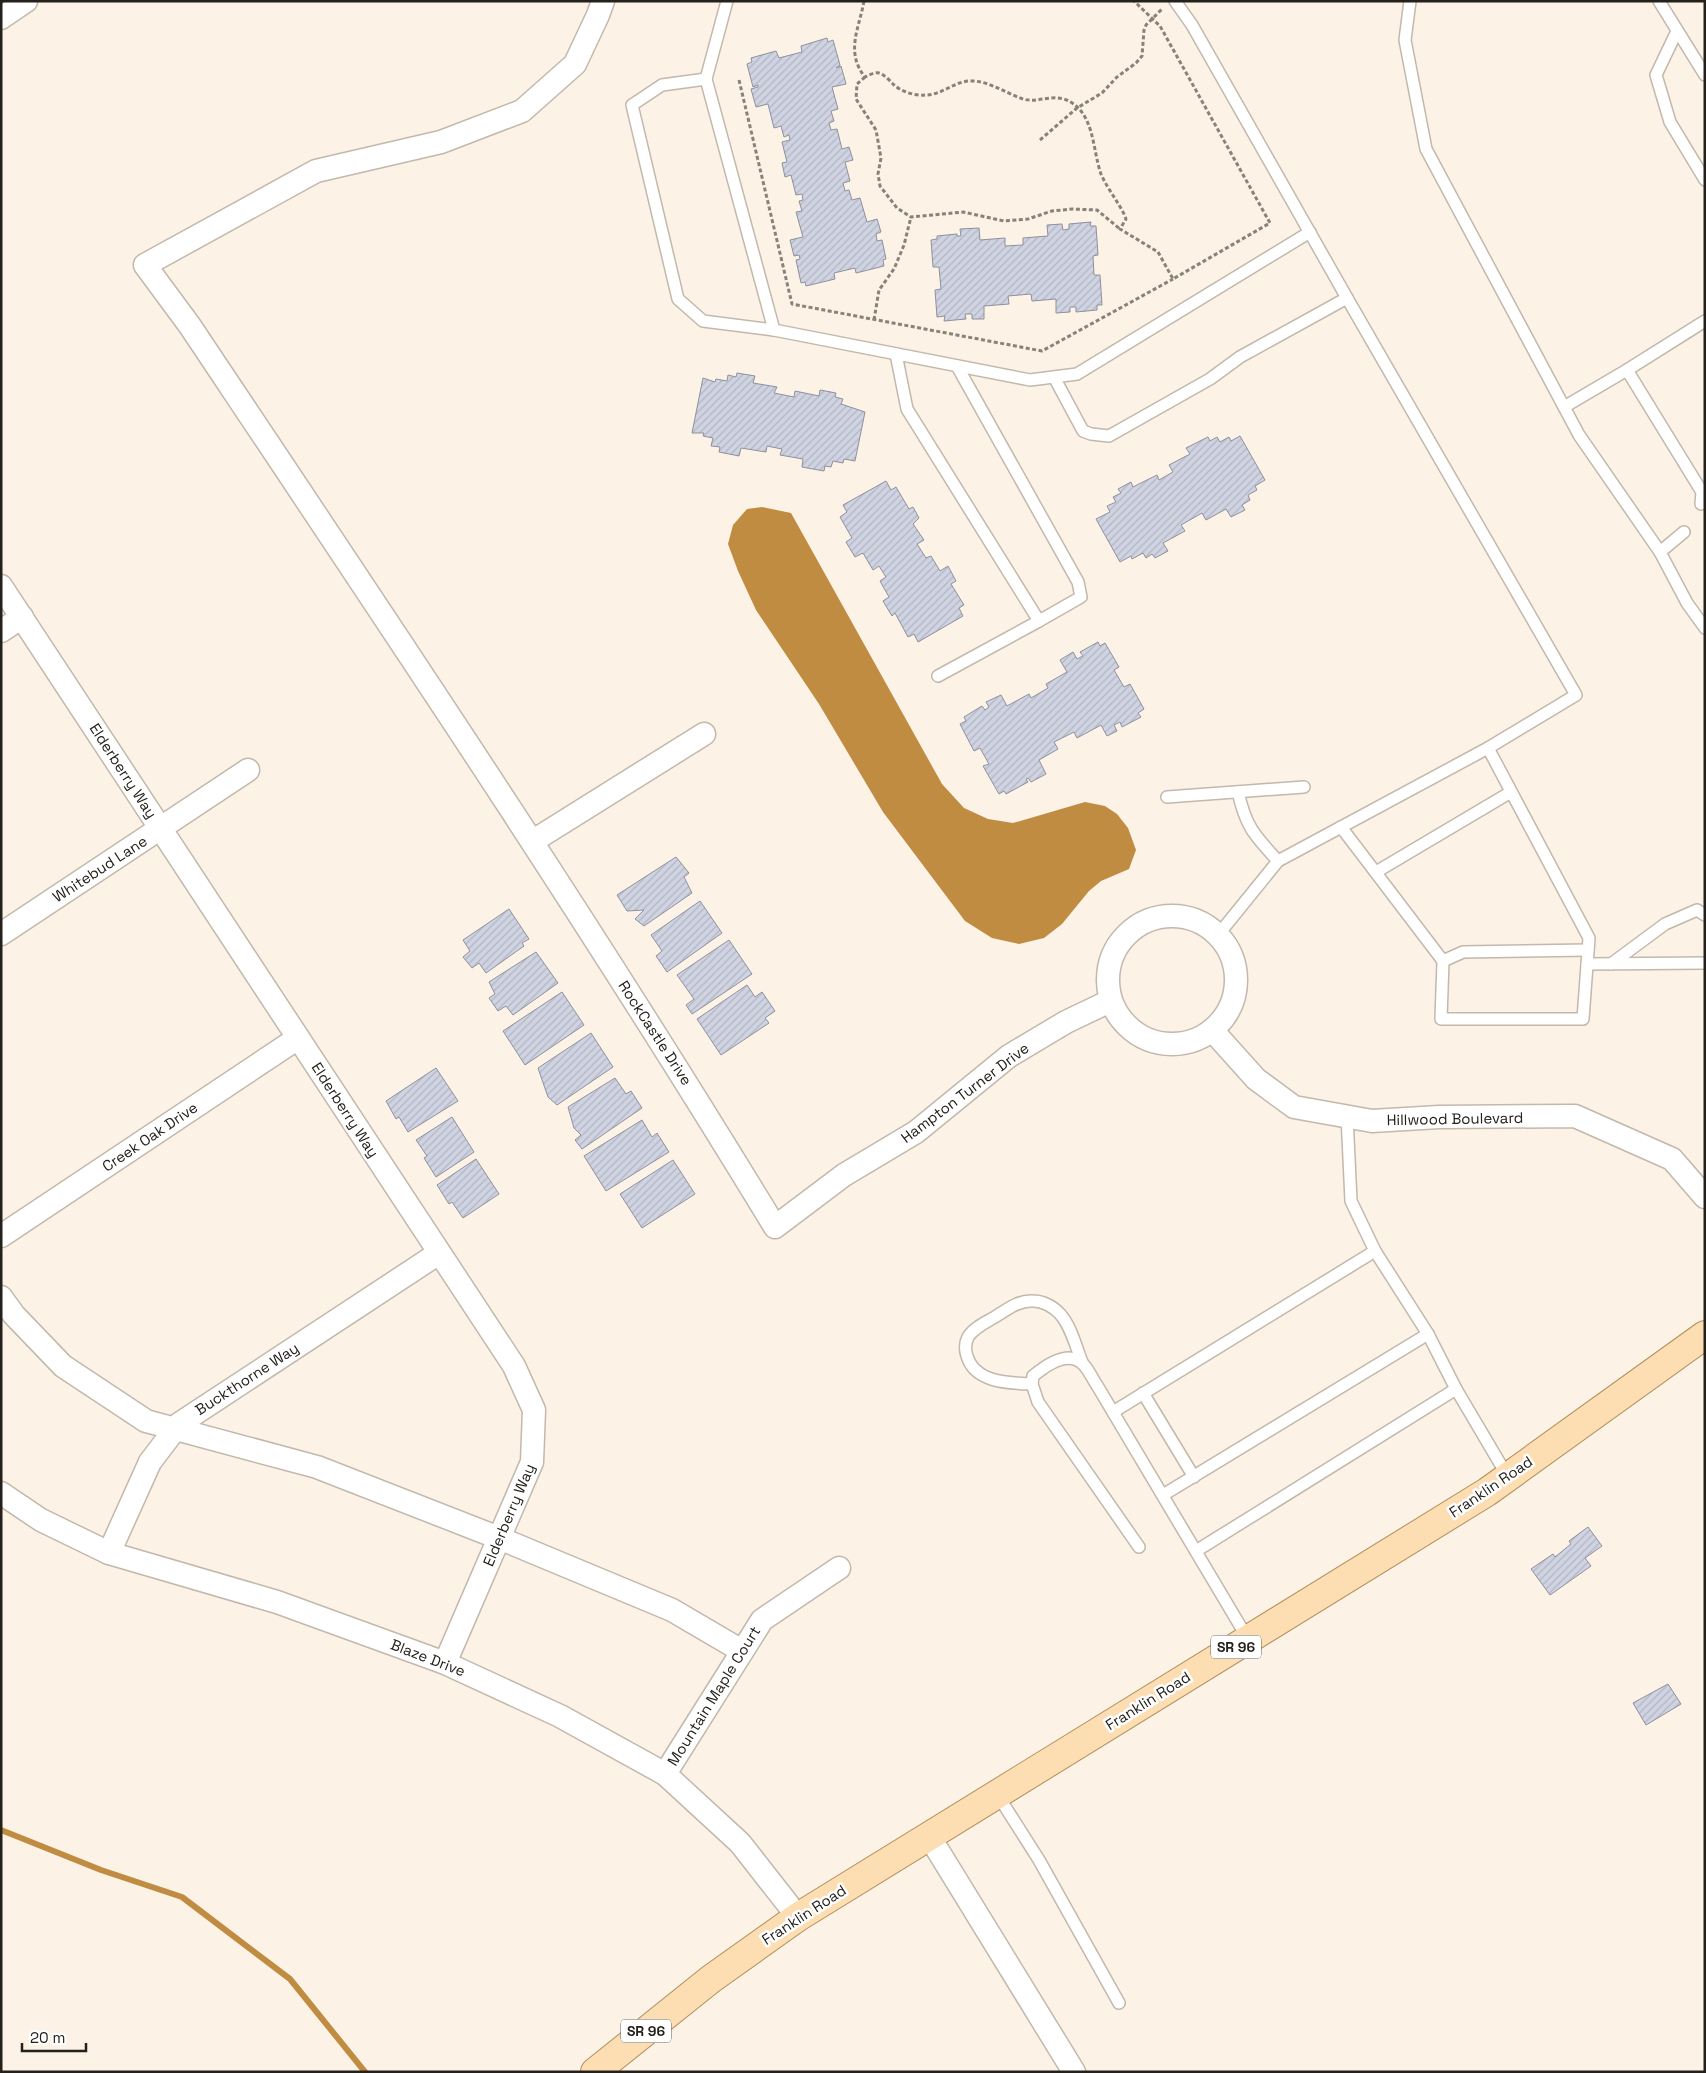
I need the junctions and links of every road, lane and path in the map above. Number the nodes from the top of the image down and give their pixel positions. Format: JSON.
{"nodes":[{"id":1,"x":26,"y":1,"type":"edge"},
{"id":2,"x":603,"y":1,"type":"edge"},
{"id":3,"x":727,"y":1,"type":"edge"},
{"id":4,"x":864,"y":1,"type":"edge"},
{"id":5,"x":1134,"y":1,"type":"edge"},
{"id":6,"x":1410,"y":1,"type":"edge"},
{"id":7,"x":1659,"y":1,"type":"edge"},
{"id":8,"x":1171,"y":4,"type":"edge"},
{"id":9,"x":1,"y":18,"type":"edge"},
{"id":10,"x":1152,"y":18,"type":"junction"},
{"id":11,"x":1677,"y":31,"type":"junction"},
{"id":12,"x":1705,"y":75,"type":"edge"},
{"id":13,"x":865,"y":77,"type":"junction"},
{"id":14,"x":706,"y":79,"type":"junction"},
{"id":15,"x":739,"y":80,"type":"dead end"},
{"id":16,"x":1077,"y":108,"type":"junction"},
{"id":17,"x":1040,"y":140,"type":"dead end"},
{"id":18,"x":1705,"y":180,"type":"edge"},
{"id":19,"x":911,"y":217,"type":"junction"},
{"id":20,"x":1120,"y":230,"type":"junction"},
{"id":21,"x":1310,"y":232,"type":"junction"},
{"id":22,"x":1173,"y":279,"type":"junction"},
{"id":23,"x":1348,"y":298,"type":"junction"},
{"id":24,"x":874,"y":320,"type":"junction"},
{"id":25,"x":1705,"y":321,"type":"edge"},
{"id":26,"x":774,"y":330,"type":"junction"},
{"id":27,"x":896,"y":354,"type":"junction"},
{"id":28,"x":957,"y":366,"type":"junction"},
{"id":29,"x":1627,"y":370,"type":"junction"},
{"id":30,"x":1054,"y":377,"type":"junction"},
{"id":31,"x":1564,"y":407,"type":"junction"},
{"id":32,"x":1701,"y":504,"type":"dead end"},
{"id":33,"x":1684,"y":532,"type":"dead end"},
{"id":34,"x":1660,"y":552,"type":"junction"},
{"id":35,"x":1,"y":586,"type":"edge"},
{"id":36,"x":22,"y":617,"type":"junction"},
{"id":37,"x":1039,"y":622,"type":"junction"},
{"id":38,"x":1705,"y":628,"type":"edge"},
{"id":39,"x":1,"y":631,"type":"edge"},
{"id":40,"x":938,"y":676,"type":"dead end"},
{"id":41,"x":704,"y":734,"type":"dead end"},
{"id":42,"x":1488,"y":748,"type":"junction"},
{"id":43,"x":248,"y":770,"type":"dead end"},
{"id":44,"x":1304,"y":787,"type":"dead end"},
{"id":45,"x":1238,"y":792,"type":"junction"},
{"id":46,"x":1511,"y":792,"type":"junction"},
{"id":47,"x":1167,"y":797,"type":"dead end"},
{"id":48,"x":1342,"y":827,"type":"junction"},
{"id":49,"x":161,"y":829,"type":"junction"},
{"id":50,"x":533,"y":841,"type":"junction"},
{"id":51,"x":1278,"y":861,"type":"junction"},
{"id":52,"x":1376,"y":872,"type":"junction"},
{"id":53,"x":1705,"y":915,"type":"edge"},
{"id":54,"x":1,"y":934,"type":"edge"},
{"id":55,"x":1218,"y":935,"type":"junction"},
{"id":56,"x":1588,"y":950,"type":"junction"},
{"id":57,"x":1443,"y":961,"type":"junction"},
{"id":58,"x":1705,"y":963,"type":"edge"},
{"id":59,"x":1587,"y":964,"type":"junction"},
{"id":60,"x":1611,"y":964,"type":"junction"},
{"id":61,"x":1110,"y":1001,"type":"junction"},
{"id":62,"x":1212,"y":1030,"type":"junction"},
{"id":63,"x":298,"y":1038,"type":"junction"},
{"id":64,"x":1347,"y":1116,"type":"junction"},
{"id":65,"x":1705,"y":1197,"type":"edge"},
{"id":66,"x":775,"y":1227,"type":"joint"},
{"id":67,"x":1,"y":1236,"type":"edge"},
{"id":68,"x":1375,"y":1250,"type":"junction"},
{"id":69,"x":439,"y":1253,"type":"junction"},
{"id":70,"x":1,"y":1298,"type":"edge"},
{"id":71,"x":1428,"y":1334,"type":"junction"},
{"id":72,"x":1705,"y":1335,"type":"edge"},
{"id":73,"x":1082,"y":1362,"type":"junction"},
{"id":74,"x":1032,"y":1384,"type":"junction"},
{"id":75,"x":1456,"y":1389,"type":"junction"},
{"id":76,"x":1143,"y":1393,"type":"junction"},
{"id":77,"x":1113,"y":1412,"type":"junction"},
{"id":78,"x":175,"y":1429,"type":"junction"},
{"id":79,"x":1194,"y":1476,"type":"junction"},
{"id":80,"x":1508,"y":1477,"type":"junction"},
{"id":81,"x":1,"y":1493,"type":"edge"},
{"id":82,"x":1163,"y":1496,"type":"junction"},
{"id":83,"x":499,"y":1538,"type":"junction"},
{"id":84,"x":1140,"y":1547,"type":"dead end"},
{"id":85,"x":1196,"y":1551,"type":"junction"},
{"id":86,"x":109,"y":1553,"type":"junction"},
{"id":87,"x":839,"y":1568,"type":"dead end"},
{"id":88,"x":1248,"y":1640,"type":"junction"},
{"id":89,"x":742,"y":1651,"type":"junction"},
{"id":90,"x":445,"y":1663,"type":"junction"},
{"id":91,"x":665,"y":1774,"type":"junction"},
{"id":92,"x":997,"y":1794,"type":"junction"},
{"id":93,"x":929,"y":1836,"type":"junction"},
{"id":94,"x":798,"y":1917,"type":"junction"},
{"id":95,"x":1119,"y":2003,"type":"dead end"},
{"id":96,"x":595,"y":2072,"type":"edge"},
{"id":97,"x":1074,"y":2072,"type":"edge"}],
"edges":[{"from":1,"to":9,"type":"street"},
{"from":2,"to":50,"type":"street","name":"RockCastle Drive"},
{"from":3,"to":14,"type":"lane"},
{"from":4,"to":13,"type":"path"},
{"from":5,"to":10,"type":"path"},
{"from":6,"to":31,"type":"lane"},
{"from":7,"to":11,"type":"lane"},
{"from":8,"to":10,"type":"path"},
{"from":8,"to":21,"type":"lane"},
{"from":10,"to":16,"type":"path"},
{"from":10,"to":22,"type":"path"},
{"from":11,"to":12,"type":"lane"},
{"from":11,"to":18,"type":"lane"},
{"from":13,"to":16,"type":"path"},
{"from":13,"to":19,"type":"path"},
{"from":14,"to":26,"type":"lane"},
{"from":14,"to":26,"type":"lane"},
{"from":15,"to":24,"type":"path"},
{"from":16,"to":17,"type":"path"},
{"from":16,"to":20,"type":"path"},
{"from":19,"to":20,"type":"path"},
{"from":19,"to":24,"type":"path"},
{"from":20,"to":22,"type":"path"},
{"from":21,"to":23,"type":"lane"},
{"from":21,"to":30,"type":"lane"},
{"from":22,"to":24,"type":"path"},
{"from":23,"to":30,"type":"lane"},
{"from":23,"to":42,"type":"lane"},
{"from":25,"to":29,"type":"lane"},
{"from":26,"to":27,"type":"lane"},
{"from":27,"to":28,"type":"lane"},
{"from":27,"to":37,"type":"lane"},
{"from":28,"to":30,"type":"lane"},
{"from":28,"to":37,"type":"lane"},
{"from":29,"to":31,"type":"lane"},
{"from":29,"to":32,"type":"lane"},
{"from":31,"to":34,"type":"lane"},
{"from":33,"to":34,"type":"lane"},
{"from":34,"to":38,"type":"lane"},
{"from":35,"to":36,"type":"street","name":"Elderberry Way"},
{"from":36,"to":39,"type":"street"},
{"from":36,"to":49,"type":"street","name":"Elderberry Way"},
{"from":37,"to":40,"type":"lane"},
{"from":41,"to":50,"type":"street"},
{"from":42,"to":46,"type":"lane"},
{"from":42,"to":48,"type":"lane"},
{"from":43,"to":49,"type":"street","name":"Whitebud Lane"},
{"from":44,"to":45,"type":"lane"},
{"from":45,"to":47,"type":"lane"},
{"from":45,"to":51,"type":"lane"},
{"from":46,"to":52,"type":"lane"},
{"from":46,"to":56,"type":"lane"},
{"from":48,"to":51,"type":"lane"},
{"from":48,"to":52,"type":"lane"},
{"from":49,"to":54,"type":"street","name":"Whitebud Lane"},
{"from":49,"to":63,"type":"street","name":"Elderberry Way"},
{"from":50,"to":66,"type":"street","name":"RockCastle Drive"},
{"from":51,"to":55,"type":"lane"},
{"from":52,"to":57,"type":"lane"},
{"from":53,"to":60,"type":"lane"},
{"from":55,"to":61,"type":"street"},
{"from":55,"to":62,"type":"street"},
{"from":56,"to":57,"type":"lane"},
{"from":56,"to":59,"type":"lane"},
{"from":57,"to":59,"type":"lane"},
{"from":58,"to":60,"type":"lane"},
{"from":59,"to":60,"type":"lane"},
{"from":61,"to":62,"type":"street"},
{"from":61,"to":66,"type":"street","name":"Hampton Turner Drive"},
{"from":62,"to":64,"type":"street","name":"Hillwood Boulevard"},
{"from":63,"to":67,"type":"street","name":"Creek Oak Drive"},
{"from":63,"to":69,"type":"street","name":"Elderberry Way"},
{"from":64,"to":65,"type":"street","name":"Hillwood Boulevard"},
{"from":64,"to":68,"type":"lane"},
{"from":68,"to":71,"type":"lane"},
{"from":68,"to":76,"type":"lane"},
{"from":69,"to":78,"type":"street","name":"Buckthorne Way"},
{"from":69,"to":83,"type":"street","name":"Elderberry Way"},
{"from":70,"to":78,"type":"street"},
{"from":71,"to":75,"type":"lane"},
{"from":71,"to":79,"type":"lane"},
{"from":72,"to":80,"type":"main road","name":"Franklin Road","number":"SR 96"},
{"from":73,"to":74,"type":"lane"},
{"from":73,"to":74,"type":"lane"},
{"from":73,"to":77,"type":"lane"},
{"from":74,"to":84,"type":"lane"},
{"from":75,"to":80,"type":"lane"},
{"from":75,"to":85,"type":"lane"},
{"from":76,"to":77,"type":"lane"},
{"from":76,"to":79,"type":"lane"},
{"from":77,"to":82,"type":"lane"},
{"from":78,"to":83,"type":"street"},
{"from":78,"to":86,"type":"street","name":"Buckthorne Way"},
{"from":79,"to":82,"type":"lane"},
{"from":80,"to":88,"type":"main road","name":"Franklin Road","number":"SR 96"},
{"from":81,"to":86,"type":"street","name":"Blaze Drive"},
{"from":82,"to":85,"type":"lane"},
{"from":83,"to":89,"type":"street"},
{"from":83,"to":90,"type":"street","name":"Elderberry Way"},
{"from":85,"to":88,"type":"lane"},
{"from":86,"to":90,"type":"street","name":"Blaze Drive"},
{"from":87,"to":89,"type":"street","name":"Mountain Maple Court"},
{"from":88,"to":92,"type":"main road","name":"Franklin Road","number":"SR 96"},
{"from":89,"to":91,"type":"street","name":"Mountain Maple Court"},
{"from":90,"to":91,"type":"street","name":"Blaze Drive"},
{"from":91,"to":94,"type":"street","name":"Blaze Drive"},
{"from":92,"to":93,"type":"main road","name":"Franklin Road","number":"SR 96"},
{"from":92,"to":95,"type":"lane"},
{"from":93,"to":94,"type":"main road","name":"Franklin Road","number":"SR 96"},
{"from":93,"to":97,"type":"street"},
{"from":94,"to":96,"type":"main road","name":"Franklin Road","number":"SR 96"}]}
